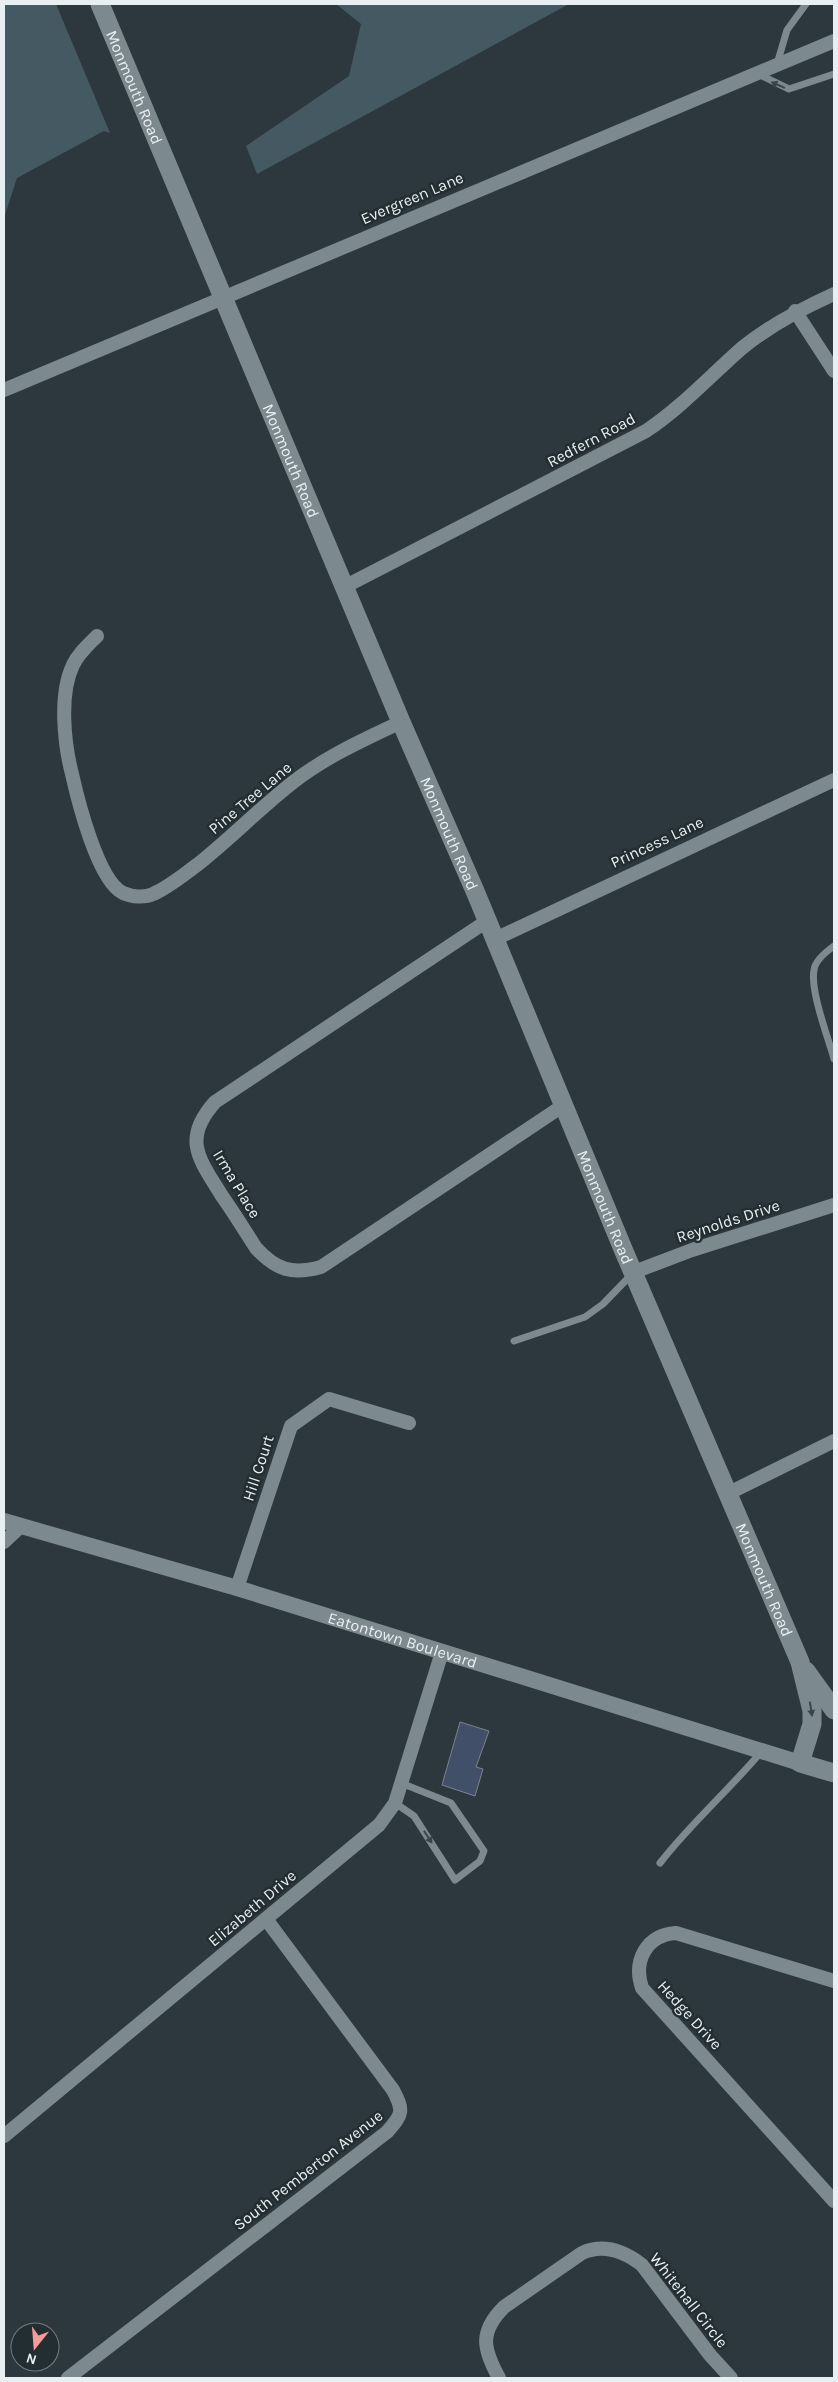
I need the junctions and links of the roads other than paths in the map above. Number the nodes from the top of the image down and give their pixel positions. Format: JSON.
{"nodes":[{"id":1,"x":100,"y":4,"type":"edge"},
{"id":2,"x":806,"y":4,"type":"edge"},
{"id":3,"x":834,"y":41,"type":"edge"},
{"id":4,"x":777,"y":65,"type":"junction"},
{"id":5,"x":756,"y":73,"type":"junction"},
{"id":6,"x":834,"y":74,"type":"edge"},
{"id":7,"x":834,"y":294,"type":"edge"},
{"id":8,"x":222,"y":297,"type":"junction"},
{"id":9,"x":795,"y":312,"type":"junction"},
{"id":10,"x":834,"y":371,"type":"edge"},
{"id":11,"x":4,"y":390,"type":"edge"},
{"id":12,"x":344,"y":587,"type":"junction"},
{"id":13,"x":97,"y":636,"type":"dead end"},
{"id":14,"x":401,"y":722,"type":"junction"},
{"id":15,"x":834,"y":780,"type":"edge"},
{"id":16,"x":491,"y":930,"type":"junction"},
{"id":17,"x":834,"y":946,"type":"edge"},
{"id":18,"x":834,"y":1059,"type":"edge"},
{"id":19,"x":564,"y":1105,"type":"junction"},
{"id":20,"x":834,"y":1205,"type":"edge"},
{"id":21,"x":634,"y":1272,"type":"junction"},
{"id":22,"x":514,"y":1341,"type":"dead end"},
{"id":23,"x":409,"y":1423,"type":"dead end"},
{"id":24,"x":834,"y":1441,"type":"edge"},
{"id":25,"x":729,"y":1493,"type":"junction"},
{"id":26,"x":4,"y":1521,"type":"edge"},
{"id":27,"x":21,"y":1526,"type":"junction"},
{"id":28,"x":4,"y":1542,"type":"edge"},
{"id":29,"x":237,"y":1588,"type":"junction"},
{"id":30,"x":442,"y":1652,"type":"junction"},
{"id":31,"x":800,"y":1662,"type":"junction"},
{"id":32,"x":834,"y":1710,"type":"edge"},
{"id":33,"x":762,"y":1751,"type":"junction"},
{"id":34,"x":800,"y":1763,"type":"junction"},
{"id":35,"x":833,"y":1770,"type":"edge"},
{"id":36,"x":401,"y":1782,"type":"junction"},
{"id":37,"x":395,"y":1803,"type":"junction"},
{"id":38,"x":660,"y":1863,"type":"dead end"},
{"id":39,"x":266,"y":1919,"type":"junction"},
{"id":40,"x":834,"y":1981,"type":"edge"},
{"id":41,"x":4,"y":2136,"type":"edge"},
{"id":42,"x":834,"y":2201,"type":"edge"},
{"id":43,"x":68,"y":2378,"type":"edge"},
{"id":44,"x":498,"y":2378,"type":"edge"},
{"id":45,"x":731,"y":2378,"type":"edge"}],
"edges":[{"from":1,"to":8,"type":"main road","name":"Monmouth Road"},
{"from":2,"to":4,"type":"lane"},
{"from":3,"to":4,"type":"street","name":"Evergreen Lane"},
{"from":4,"to":5,"type":"street","name":"Evergreen Lane"},
{"from":6,"to":5,"type":"lane","one_way":true},
{"from":5,"to":8,"type":"street","name":"Evergreen Lane"},
{"from":7,"to":9,"type":"street","name":"Redfern Road"},
{"from":8,"to":11,"type":"street","name":"Evergreen Lane"},
{"from":8,"to":12,"type":"main road","name":"Monmouth Road"},
{"from":9,"to":10,"type":"street"},
{"from":9,"to":12,"type":"street","name":"Redfern Road"},
{"from":12,"to":14,"type":"main road","name":"Monmouth Road"},
{"from":13,"to":14,"type":"street","name":"Pine Tree Lane"},
{"from":14,"to":16,"type":"main road","name":"Monmouth Road"},
{"from":15,"to":16,"type":"street","name":"Princess Lane"},
{"from":16,"to":19,"type":"main road","name":"Monmouth Road"},
{"from":16,"to":19,"type":"street","name":"Irma Place"},
{"from":17,"to":18,"type":"lane"},
{"from":19,"to":21,"type":"main road","name":"Monmouth Road"},
{"from":20,"to":21,"type":"street","name":"Reynolds Drive"},
{"from":21,"to":22,"type":"lane"},
{"from":21,"to":25,"type":"main road","name":"Monmouth Road"},
{"from":23,"to":29,"type":"street","name":"Hill Court"},
{"from":24,"to":25,"type":"street"},
{"from":25,"to":31,"type":"main road","name":"Monmouth Road"},
{"from":26,"to":27,"type":"street","name":"Eatontown Boulevard"},
{"from":27,"to":28,"type":"street"},
{"from":27,"to":29,"type":"street","name":"Eatontown Boulevard"},
{"from":29,"to":30,"type":"street","name":"Eatontown Boulevard"},
{"from":30,"to":33,"type":"street","name":"Eatontown Boulevard"},
{"from":30,"to":36,"type":"street","name":"Elizabeth Drive"},
{"from":31,"to":32,"type":"main road","name":"Monmouth Road"},
{"from":31,"to":34,"type":"main road","name":"Monmouth Road","one_way":true},
{"from":33,"to":34,"type":"street","name":"Eatontown Boulevard"},
{"from":33,"to":38,"type":"lane"},
{"from":34,"to":35,"type":"main road"},
{"from":36,"to":37,"type":"street","name":"Elizabeth Drive"},
{"from":37,"to":36,"type":"lane","one_way":true},
{"from":37,"to":39,"type":"street","name":"Elizabeth Drive"},
{"from":39,"to":41,"type":"street","name":"Elizabeth Drive"},
{"from":39,"to":43,"type":"street","name":"South Pemberton Avenue"},
{"from":40,"to":42,"type":"street","name":"Hedge Drive"},
{"from":44,"to":45,"type":"street","name":"Whitehall Circle"}]}
